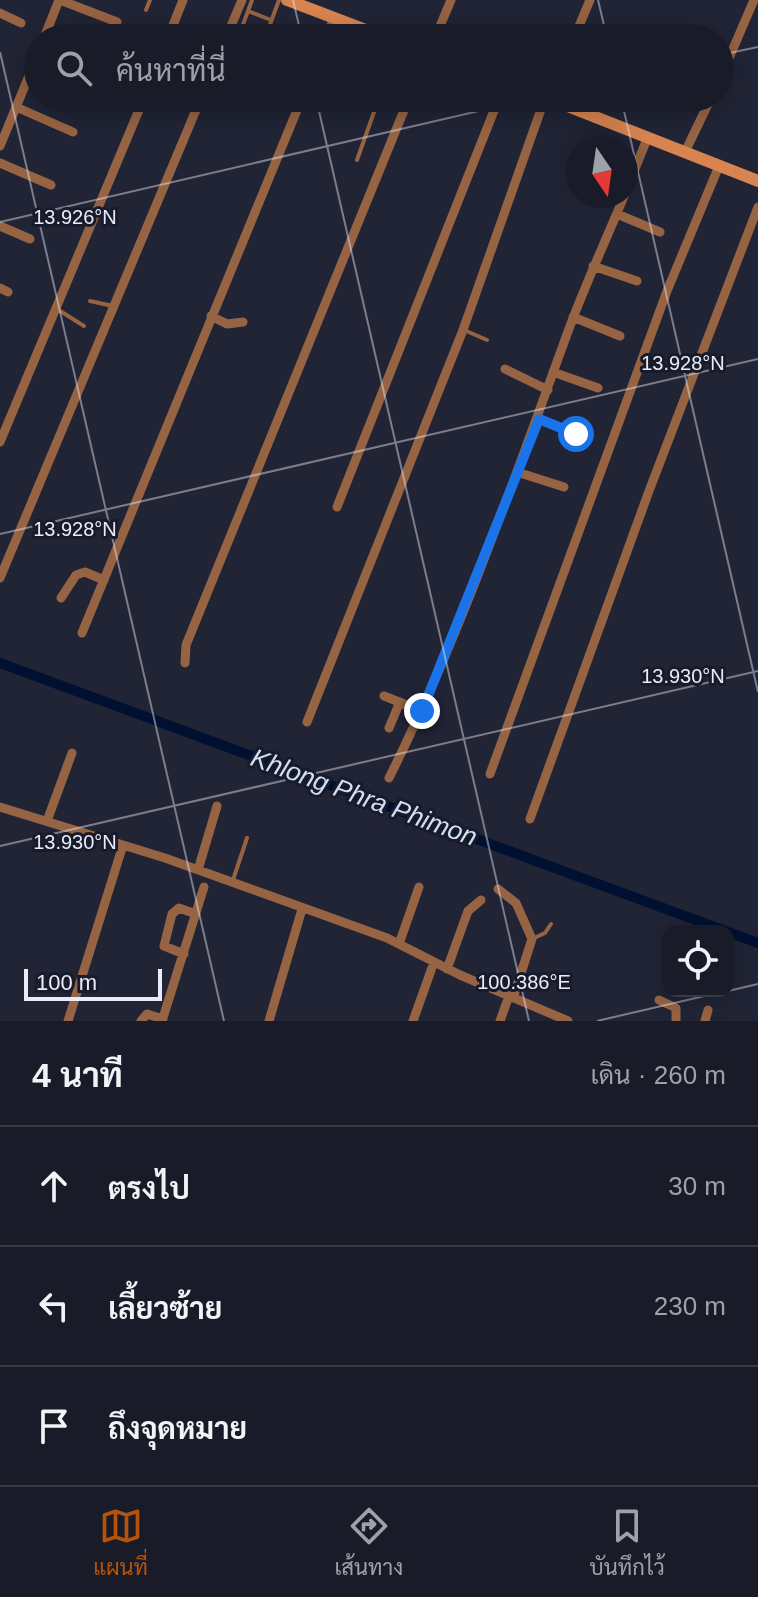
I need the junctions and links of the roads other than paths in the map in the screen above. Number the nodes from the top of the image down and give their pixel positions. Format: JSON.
{"nodes":[{"id":1,"x":60,"y":0,"type":"edge"},
{"id":2,"x":150,"y":0,"type":"edge"},
{"id":3,"x":183,"y":0,"type":"edge"},
{"id":4,"x":242,"y":0,"type":"edge"},
{"id":5,"x":252,"y":0,"type":"edge"},
{"id":6,"x":279,"y":0,"type":"edge"},
{"id":7,"x":287,"y":0,"type":"edge"},
{"id":8,"x":451,"y":0,"type":"edge"},
{"id":9,"x":590,"y":0,"type":"edge"},
{"id":10,"x":754,"y":0,"type":"edge"},
{"id":11,"x":313,"y":5,"type":"edge"},
{"id":12,"x":146,"y":10,"type":"dead end"},
{"id":13,"x":248,"y":11,"type":"junction"},
{"id":14,"x":0,"y":13,"type":"edge"},
{"id":15,"x":334,"y":18,"type":"junction"},
{"id":16,"x":271,"y":20,"type":"junction"},
{"id":17,"x":117,"y":22,"type":"dead end"},
{"id":18,"x":21,"y":23,"type":"dead end"},
{"id":19,"x":50,"y":24,"type":"edge"},
{"id":20,"x":174,"y":24,"type":"edge"},
{"id":21,"x":232,"y":24,"type":"edge"},
{"id":22,"x":243,"y":24,"type":"edge"},
{"id":23,"x":270,"y":24,"type":"edge"},
{"id":24,"x":332,"y":24,"type":"edge"},
{"id":25,"x":350,"y":24,"type":"edge"},
{"id":26,"x":441,"y":24,"type":"edge"},
{"id":27,"x":580,"y":24,"type":"edge"},
{"id":28,"x":734,"y":46,"type":"edge"},
{"id":29,"x":24,"y":88,"type":"edge"},
{"id":30,"x":16,"y":107,"type":"junction"},
{"id":31,"x":24,"y":111,"type":"edge"},
{"id":32,"x":27,"y":112,"type":"edge"},
{"id":33,"x":138,"y":112,"type":"edge"},
{"id":34,"x":195,"y":112,"type":"edge"},
{"id":35,"x":296,"y":112,"type":"edge"},
{"id":36,"x":374,"y":112,"type":"edge"},
{"id":37,"x":403,"y":112,"type":"edge"},
{"id":38,"x":493,"y":112,"type":"edge"},
{"id":39,"x":542,"y":112,"type":"edge"},
{"id":40,"x":581,"y":112,"type":"edge"},
{"id":41,"x":704,"y":112,"type":"edge"},
{"id":42,"x":73,"y":132,"type":"dead end"},
{"id":43,"x":647,"y":139,"type":"junction"},
{"id":44,"x":0,"y":146,"type":"edge"},
{"id":45,"x":685,"y":152,"type":"junction"},
{"id":46,"x":357,"y":160,"type":"dead end"},
{"id":47,"x":638,"y":162,"type":"edge"},
{"id":48,"x":0,"y":163,"type":"edge"},
{"id":49,"x":719,"y":166,"type":"junction"},
{"id":50,"x":758,"y":181,"type":"edge"},
{"id":51,"x":51,"y":185,"type":"dead end"},
{"id":52,"x":758,"y":207,"type":"edge"},
{"id":53,"x":619,"y":208,"type":"edge"},
{"id":54,"x":617,"y":214,"type":"junction"},
{"id":55,"x":0,"y":226,"type":"edge"},
{"id":56,"x":660,"y":232,"type":"dead end"},
{"id":57,"x":30,"y":239,"type":"dead end"},
{"id":58,"x":593,"y":266,"type":"junction"},
{"id":59,"x":637,"y":281,"type":"dead end"},
{"id":60,"x":90,"y":301,"type":"dead end"},
{"id":61,"x":115,"y":307,"type":"junction"},
{"id":62,"x":57,"y":309,"type":"junction"},
{"id":63,"x":211,"y":316,"type":"junction"},
{"id":64,"x":573,"y":317,"type":"junction"},
{"id":65,"x":243,"y":322,"type":"dead end"},
{"id":66,"x":84,"y":326,"type":"dead end"},
{"id":67,"x":463,"y":330,"type":"junction"},
{"id":68,"x":620,"y":336,"type":"dead end"},
{"id":69,"x":487,"y":340,"type":"dead end"},
{"id":70,"x":505,"y":369,"type":"dead end"},
{"id":71,"x":553,"y":372,"type":"junction"},
{"id":72,"x":598,"y":388,"type":"dead end"},
{"id":73,"x":548,"y":390,"type":"junction"},
{"id":74,"x":539,"y":419,"type":"junction"},
{"id":75,"x":576,"y":434,"type":"dead end"},
{"id":76,"x":0,"y":442,"type":"edge"},
{"id":77,"x":517,"y":472,"type":"junction"},
{"id":78,"x":564,"y":487,"type":"dead end"},
{"id":79,"x":337,"y":507,"type":"dead end"},
{"id":80,"x":0,"y":578,"type":"edge"},
{"id":81,"x":104,"y":580,"type":"junction"},
{"id":82,"x":61,"y":598,"type":"dead end"},
{"id":83,"x":82,"y":633,"type":"dead end"},
{"id":84,"x":185,"y":663,"type":"dead end"},
{"id":85,"x":384,"y":696,"type":"dead end"},
{"id":86,"x":400,"y":702,"type":"junction"},
{"id":87,"x":422,"y":711,"type":"junction"},
{"id":88,"x":307,"y":722,"type":"dead end"},
{"id":89,"x":389,"y":728,"type":"dead end"},
{"id":90,"x":72,"y":753,"type":"dead end"},
{"id":91,"x":490,"y":774,"type":"dead end"},
{"id":92,"x":389,"y":778,"type":"dead end"},
{"id":93,"x":217,"y":806,"type":"dead end"},
{"id":94,"x":0,"y":807,"type":"edge"},
{"id":95,"x":530,"y":819,"type":"dead end"},
{"id":96,"x":47,"y":821,"type":"junction"},
{"id":97,"x":247,"y":838,"type":"dead end"},
{"id":98,"x":123,"y":845,"type":"junction"},
{"id":99,"x":198,"y":870,"type":"junction"},
{"id":100,"x":232,"y":883,"type":"junction"},
{"id":101,"x":204,"y":887,"type":"dead end"},
{"id":102,"x":419,"y":887,"type":"dead end"},
{"id":103,"x":498,"y":889,"type":"dead end"},
{"id":104,"x":481,"y":900,"type":"dead end"},
{"id":105,"x":302,"y":909,"type":"junction"},
{"id":106,"x":196,"y":914,"type":"junction"},
{"id":107,"x":551,"y":924,"type":"dead end"},
{"id":108,"x":532,"y":939,"type":"junction"},
{"id":109,"x":399,"y":944,"type":"junction"},
{"id":110,"x":184,"y":954,"type":"junction"},
{"id":111,"x":434,"y":962,"type":"junction"},
{"id":112,"x":447,"y":969,"type":"junction"},
{"id":113,"x":511,"y":997,"type":"junction"},
{"id":114,"x":659,"y":1000,"type":"dead end"},
{"id":115,"x":708,"y":1010,"type":"dead end"},
{"id":116,"x":162,"y":1020,"type":"edge"},
{"id":117,"x":68,"y":1021,"type":"edge"},
{"id":118,"x":141,"y":1021,"type":"edge"},
{"id":119,"x":269,"y":1021,"type":"edge"},
{"id":120,"x":413,"y":1021,"type":"edge"},
{"id":121,"x":500,"y":1021,"type":"edge"},
{"id":122,"x":568,"y":1021,"type":"edge"},
{"id":123,"x":676,"y":1021,"type":"edge"},
{"id":124,"x":705,"y":1021,"type":"edge"}],
"edges":[{"from":1,"to":17,"type":"street"},
{"from":1,"to":19,"type":"street"},
{"from":2,"to":12,"type":"lane"},
{"from":3,"to":20,"type":"street"},
{"from":4,"to":21,"type":"street"},
{"from":5,"to":13,"type":"lane"},
{"from":6,"to":16,"type":"lane"},
{"from":7,"to":11,"type":"street"},
{"from":8,"to":26,"type":"street"},
{"from":9,"to":27,"type":"street"},
{"from":10,"to":28,"type":"street"},
{"from":11,"to":15,"type":"street"},
{"from":13,"to":16,"type":"lane"},
{"from":13,"to":22,"type":"lane"},
{"from":14,"to":18,"type":"street"},
{"from":15,"to":24,"type":"street"},
{"from":15,"to":25,"type":"street"},
{"from":16,"to":23,"type":"lane"},
{"from":29,"to":30,"type":"street"},
{"from":30,"to":31,"type":"street"},
{"from":30,"to":44,"type":"street"},
{"from":32,"to":42,"type":"street"},
{"from":33,"to":62,"type":"street"},
{"from":34,"to":61,"type":"street"},
{"from":35,"to":63,"type":"street"},
{"from":36,"to":46,"type":"lane"},
{"from":37,"to":84,"type":"street"},
{"from":38,"to":79,"type":"street"},
{"from":39,"to":67,"type":"street"},
{"from":40,"to":43,"type":"street"},
{"from":41,"to":45,"type":"street"},
{"from":43,"to":45,"type":"street"},
{"from":43,"to":47,"type":"street"},
{"from":45,"to":49,"type":"street"},
{"from":48,"to":51,"type":"street"},
{"from":49,"to":50,"type":"street"},
{"from":49,"to":91,"type":"street"},
{"from":52,"to":95,"type":"street"},
{"from":53,"to":54,"type":"street"},
{"from":54,"to":56,"type":"street"},
{"from":54,"to":58,"type":"street"},
{"from":55,"to":57,"type":"street"},
{"from":58,"to":59,"type":"street"},
{"from":58,"to":64,"type":"street"},
{"from":60,"to":61,"type":"lane"},
{"from":61,"to":80,"type":"street"},
{"from":62,"to":66,"type":"lane"},
{"from":62,"to":76,"type":"street"},
{"from":63,"to":65,"type":"street"},
{"from":63,"to":81,"type":"street"},
{"from":64,"to":68,"type":"street"},
{"from":64,"to":71,"type":"street"},
{"from":67,"to":69,"type":"lane"},
{"from":67,"to":88,"type":"street"},
{"from":70,"to":73,"type":"street"},
{"from":71,"to":72,"type":"street"},
{"from":71,"to":73,"type":"street"},
{"from":73,"to":74,"type":"street"},
{"from":74,"to":75,"type":"street"},
{"from":74,"to":77,"type":"street"},
{"from":77,"to":78,"type":"street"},
{"from":77,"to":87,"type":"street"},
{"from":81,"to":82,"type":"street"},
{"from":81,"to":83,"type":"street"},
{"from":85,"to":86,"type":"street"},
{"from":86,"to":87,"type":"street"},
{"from":86,"to":89,"type":"street"},
{"from":87,"to":92,"type":"street"},
{"from":90,"to":96,"type":"street"},
{"from":93,"to":99,"type":"street"},
{"from":94,"to":96,"type":"street"},
{"from":96,"to":98,"type":"street"},
{"from":97,"to":100,"type":"lane"},
{"from":98,"to":99,"type":"street"},
{"from":98,"to":117,"type":"street"},
{"from":99,"to":100,"type":"street"},
{"from":100,"to":105,"type":"street"},
{"from":101,"to":106,"type":"street"},
{"from":102,"to":109,"type":"street"},
{"from":103,"to":108,"type":"street"},
{"from":104,"to":112,"type":"street"},
{"from":105,"to":109,"type":"street"},
{"from":105,"to":119,"type":"street"},
{"from":106,"to":110,"type":"street"},
{"from":106,"to":110,"type":"street"},
{"from":107,"to":108,"type":"lane"},
{"from":108,"to":113,"type":"street"},
{"from":109,"to":111,"type":"street"},
{"from":110,"to":116,"type":"street"},
{"from":111,"to":112,"type":"street"},
{"from":111,"to":120,"type":"street"},
{"from":112,"to":113,"type":"street"},
{"from":113,"to":121,"type":"street"},
{"from":113,"to":122,"type":"street"},
{"from":114,"to":123,"type":"street"},
{"from":115,"to":124,"type":"street"},
{"from":116,"to":118,"type":"street"}]}
